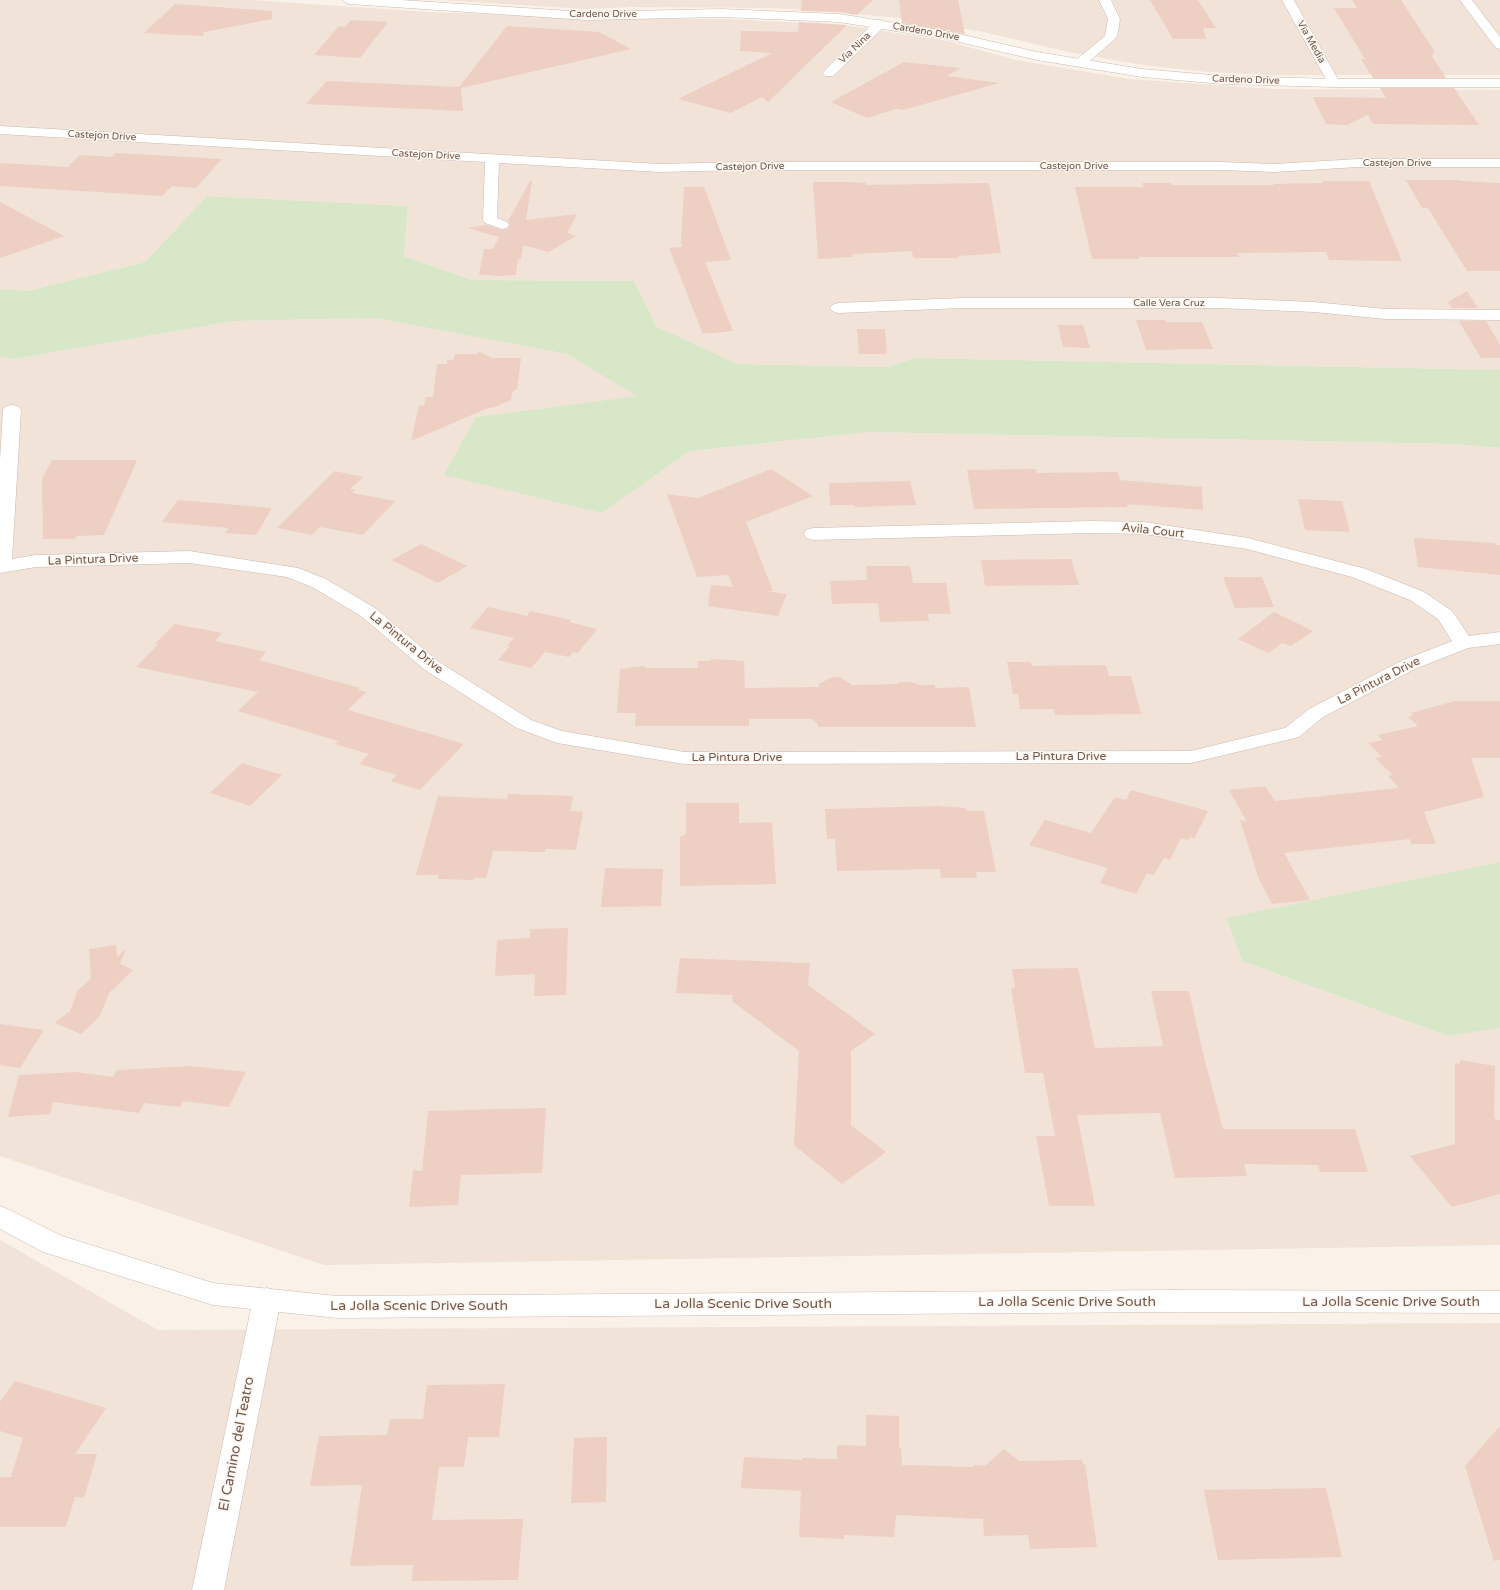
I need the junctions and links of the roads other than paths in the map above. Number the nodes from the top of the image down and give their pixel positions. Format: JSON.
{"nodes":[{"id":1,"x":350,"y":0,"type":"edge"},
{"id":2,"x":1105,"y":0,"type":"edge"},
{"id":3,"x":1288,"y":0,"type":"edge"},
{"id":4,"x":1466,"y":0,"type":"edge"},
{"id":5,"x":880,"y":24,"type":"junction"},
{"id":6,"x":1500,"y":45,"type":"edge"},
{"id":7,"x":1080,"y":63,"type":"junction"},
{"id":8,"x":829,"y":73,"type":"dead end"},
{"id":9,"x":1334,"y":83,"type":"junction"},
{"id":10,"x":1500,"y":83,"type":"edge"},
{"id":11,"x":0,"y":130,"type":"edge"},
{"id":12,"x":492,"y":159,"type":"junction"},
{"id":13,"x":1500,"y":163,"type":"edge"},
{"id":14,"x":502,"y":225,"type":"dead end"},
{"id":15,"x":838,"y":308,"type":"dead end"},
{"id":16,"x":1500,"y":315,"type":"edge"},
{"id":17,"x":12,"y":410,"type":"dead end"},
{"id":18,"x":813,"y":534,"type":"dead end"},
{"id":19,"x":1,"y":566,"type":"edge"},
{"id":20,"x":1500,"y":638,"type":"edge"},
{"id":21,"x":1464,"y":643,"type":"junction"},
{"id":22,"x":0,"y":1217,"type":"edge"},
{"id":23,"x":267,"y":1299,"type":"junction"},
{"id":24,"x":1500,"y":1302,"type":"edge"},
{"id":25,"x":208,"y":1590,"type":"edge"}],
"edges":[{"from":1,"to":5,"type":"street","name":"Cardeno Drive"},
{"from":2,"to":7,"type":"street"},
{"from":3,"to":9,"type":"street","name":"Via Media"},
{"from":4,"to":6,"type":"street"},
{"from":5,"to":7,"type":"street","name":"Cardeno Drive"},
{"from":5,"to":8,"type":"street","name":"Via Nina"},
{"from":7,"to":9,"type":"street","name":"Cardeno Drive"},
{"from":9,"to":10,"type":"street","name":"Cardeno Drive"},
{"from":11,"to":12,"type":"street","name":"Castejon Drive"},
{"from":12,"to":13,"type":"street","name":"Castejon Drive"},
{"from":12,"to":14,"type":"street"},
{"from":15,"to":16,"type":"street","name":"Calle Vera Cruz"},
{"from":17,"to":19,"type":"street"},
{"from":18,"to":21,"type":"street","name":"Avila Court"},
{"from":19,"to":21,"type":"street","name":"La Pintura Drive"},
{"from":20,"to":21,"type":"street","name":"La Pintura Drive"},
{"from":22,"to":23,"type":"street","name":"La Jolla Scenic Drive South"},
{"from":23,"to":24,"type":"street","name":"La Jolla Scenic Drive South"},
{"from":23,"to":25,"type":"street","name":"El Camino del Teatro"}]}
